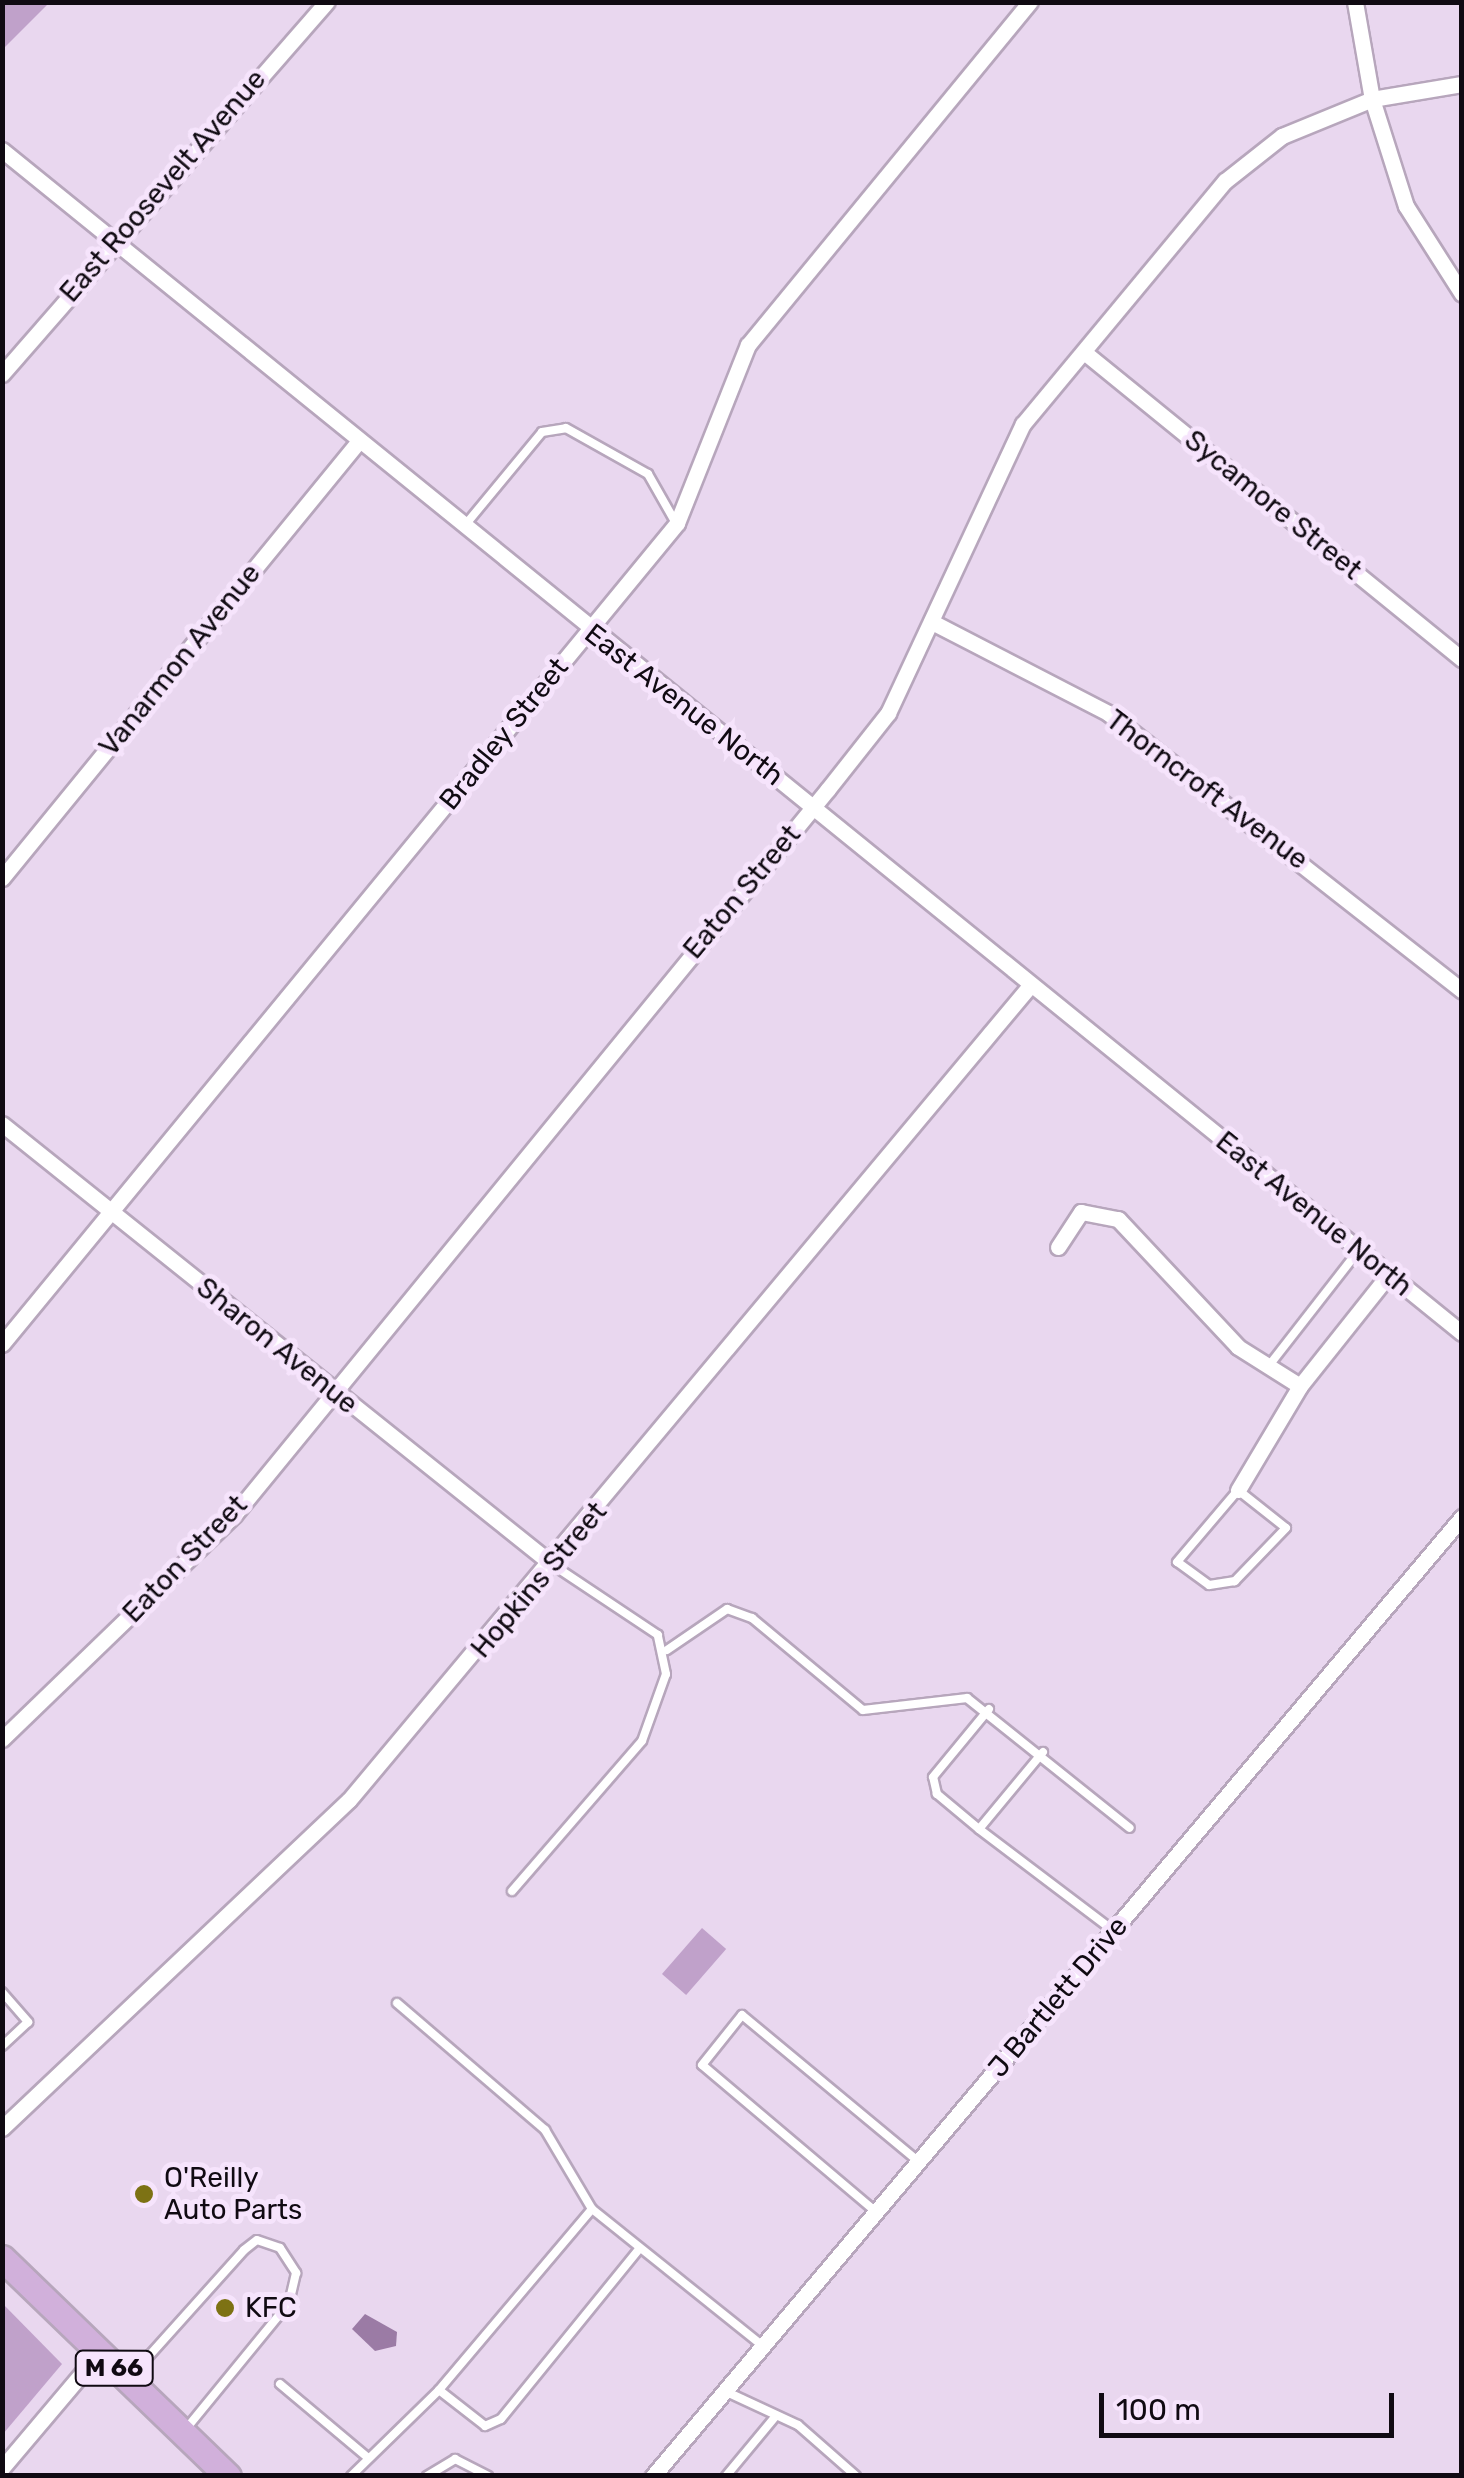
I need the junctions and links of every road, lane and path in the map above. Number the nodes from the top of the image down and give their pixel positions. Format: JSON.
{"nodes":[{"id":1,"x":327,"y":2,"type":"edge"},
{"id":2,"x":1030,"y":2,"type":"edge"},
{"id":3,"x":1355,"y":2,"type":"edge"},
{"id":4,"x":1462,"y":84,"type":"edge"},
{"id":5,"x":1372,"y":99,"type":"junction"},
{"id":6,"x":2,"y":150,"type":"edge"},
{"id":7,"x":112,"y":240,"type":"junction"},
{"id":8,"x":1462,"y":294,"type":"edge"},
{"id":9,"x":1084,"y":352,"type":"junction"},
{"id":10,"x":2,"y":374,"type":"edge"},
{"id":11,"x":358,"y":442,"type":"junction"},
{"id":12,"x":676,"y":523,"type":"junction"},
{"id":13,"x":463,"y":528,"type":"junction"},
{"id":14,"x":932,"y":622,"type":"junction"},
{"id":15,"x":585,"y":628,"type":"junction"},
{"id":16,"x":1462,"y":658,"type":"edge"},
{"id":17,"x":814,"y":807,"type":"junction"},
{"id":18,"x":2,"y":878,"type":"edge"},
{"id":19,"x":1028,"y":988,"type":"junction"},
{"id":20,"x":1462,"y":991,"type":"edge"},
{"id":21,"x":2,"y":1124,"type":"edge"},
{"id":22,"x":112,"y":1214,"type":"junction"},
{"id":23,"x":1058,"y":1246,"type":"dead end"},
{"id":24,"x":1359,"y":1250,"type":"junction"},
{"id":25,"x":1389,"y":1274,"type":"junction"},
{"id":26,"x":1462,"y":1333,"type":"edge"},
{"id":27,"x":2,"y":1344,"type":"edge"},
{"id":28,"x":1271,"y":1363,"type":"junction"},
{"id":29,"x":1300,"y":1386,"type":"junction"},
{"id":30,"x":330,"y":1388,"type":"junction"},
{"id":31,"x":1238,"y":1490,"type":"junction"},
{"id":32,"x":1462,"y":1517,"type":"edge"},
{"id":33,"x":553,"y":1566,"type":"junction"},
{"id":34,"x":668,"y":1650,"type":"junction"},
{"id":35,"x":989,"y":1709,"type":"junction"},
{"id":36,"x":2,"y":1739,"type":"edge"},
{"id":37,"x":1043,"y":1752,"type":"junction"},
{"id":38,"x":1130,"y":1828,"type":"dead end"},
{"id":39,"x":979,"y":1829,"type":"junction"},
{"id":40,"x":512,"y":1891,"type":"dead end"},
{"id":41,"x":1114,"y":1931,"type":"junction"},
{"id":42,"x":2,"y":1992,"type":"edge"},
{"id":43,"x":397,"y":2002,"type":"dead end"},
{"id":44,"x":2,"y":2046,"type":"edge"},
{"id":45,"x":2,"y":2128,"type":"edge"},
{"id":46,"x":918,"y":2161,"type":"junction"},
{"id":47,"x":592,"y":2209,"type":"junction"},
{"id":48,"x":875,"y":2212,"type":"junction"},
{"id":49,"x":640,"y":2248,"type":"junction"},
{"id":50,"x":2,"y":2258,"type":"edge"},
{"id":51,"x":766,"y":2349,"type":"junction"},
{"id":52,"x":100,"y":2352,"type":"junction"},
{"id":53,"x":126,"y":2381,"type":"junction"},
{"id":54,"x":280,"y":2384,"type":"dead end"},
{"id":55,"x":440,"y":2390,"type":"junction"},
{"id":56,"x":729,"y":2393,"type":"junction"},
{"id":57,"x":776,"y":2417,"type":"junction"},
{"id":58,"x":182,"y":2433,"type":"junction"},
{"id":59,"x":367,"y":2458,"type":"junction"},
{"id":60,"x":2,"y":2468,"type":"edge"},
{"id":61,"x":228,"y":2476,"type":"edge"},
{"id":62,"x":351,"y":2476,"type":"edge"},
{"id":63,"x":427,"y":2476,"type":"edge"},
{"id":64,"x":488,"y":2476,"type":"edge"},
{"id":65,"x":653,"y":2476,"type":"edge"},
{"id":66,"x":726,"y":2476,"type":"edge"},
{"id":67,"x":856,"y":2476,"type":"edge"}],
"edges":[{"from":1,"to":7,"type":"street","name":"East Roosevelt Avenue"},
{"from":2,"to":12,"type":"street","name":"Bradley Street"},
{"from":3,"to":5,"type":"street"},
{"from":4,"to":5,"type":"street","name":"Eaton Street"},
{"from":5,"to":8,"type":"street"},
{"from":5,"to":9,"type":"street","name":"Eaton Street"},
{"from":6,"to":7,"type":"street","name":"East Avenue North"},
{"from":7,"to":10,"type":"street","name":"East Roosevelt Avenue"},
{"from":7,"to":11,"type":"street","name":"East Avenue North"},
{"from":9,"to":14,"type":"street","name":"Eaton Street"},
{"from":9,"to":16,"type":"street","name":"Sycamore Street"},
{"from":11,"to":13,"type":"street","name":"East Avenue North"},
{"from":11,"to":18,"type":"street","name":"Vanarmon Avenue"},
{"from":12,"to":13,"type":"lane"},
{"from":12,"to":15,"type":"street","name":"Bradley Street"},
{"from":13,"to":15,"type":"street","name":"East Avenue North"},
{"from":14,"to":17,"type":"street","name":"Eaton Street"},
{"from":14,"to":20,"type":"street","name":"Thorncroft Avenue"},
{"from":15,"to":17,"type":"street","name":"East Avenue North"},
{"from":15,"to":22,"type":"street","name":"Bradley Street"},
{"from":17,"to":19,"type":"street","name":"East Avenue North"},
{"from":17,"to":30,"type":"street","name":"Eaton Street"},
{"from":19,"to":24,"type":"street","name":"East Avenue North"},
{"from":19,"to":33,"type":"street","name":"Hopkins Street"},
{"from":21,"to":22,"type":"street","name":"Sharon Avenue"},
{"from":22,"to":27,"type":"street","name":"Bradley Street"},
{"from":22,"to":30,"type":"street","name":"Sharon Avenue"},
{"from":23,"to":28,"type":"street"},
{"from":24,"to":25,"type":"street","name":"East Avenue North"},
{"from":24,"to":28,"type":"lane"},
{"from":25,"to":26,"type":"street","name":"East Avenue North"},
{"from":25,"to":29,"type":"street"},
{"from":28,"to":29,"type":"street"},
{"from":29,"to":31,"type":"street"},
{"from":30,"to":33,"type":"street","name":"Sharon Avenue"},
{"from":30,"to":36,"type":"street","name":"Eaton Street"},
{"from":31,"to":31,"type":"lane"},
{"from":32,"to":41,"type":"street","name":"J Bartlett Drive"},
{"from":33,"to":34,"type":"lane"},
{"from":33,"to":45,"type":"street","name":"Hopkins Street"},
{"from":34,"to":35,"type":"lane"},
{"from":34,"to":40,"type":"lane"},
{"from":35,"to":37,"type":"lane"},
{"from":35,"to":39,"type":"lane"},
{"from":37,"to":38,"type":"lane"},
{"from":37,"to":39,"type":"lane"},
{"from":39,"to":41,"type":"lane"},
{"from":41,"to":46,"type":"street","name":"J Bartlett Drive"},
{"from":42,"to":44,"type":"lane"},
{"from":43,"to":47,"type":"lane"},
{"from":46,"to":48,"type":"street","name":"J Bartlett Drive"},
{"from":46,"to":48,"type":"lane"},
{"from":47,"to":49,"type":"lane"},
{"from":47,"to":55,"type":"lane"},
{"from":48,"to":51,"type":"street","name":"J Bartlett Drive"},
{"from":49,"to":51,"type":"lane"},
{"from":49,"to":55,"type":"lane"},
{"from":50,"to":52,"type":"main road","number":"M 66"},
{"from":51,"to":56,"type":"street","name":"J Bartlett Drive"},
{"from":52,"to":53,"type":"main road","number":"M 66"},
{"from":52,"to":60,"type":"street"},
{"from":53,"to":58,"type":"main road","number":"M 66"},
{"from":53,"to":58,"type":"lane"},
{"from":54,"to":59,"type":"lane"},
{"from":55,"to":59,"type":"lane"},
{"from":56,"to":57,"type":"lane"},
{"from":56,"to":65,"type":"street","name":"J Bartlett Drive"},
{"from":57,"to":66,"type":"lane"},
{"from":57,"to":67,"type":"lane"},
{"from":58,"to":61,"type":"main road","number":"M 66"},
{"from":59,"to":62,"type":"lane"},
{"from":63,"to":64,"type":"lane"}]}
